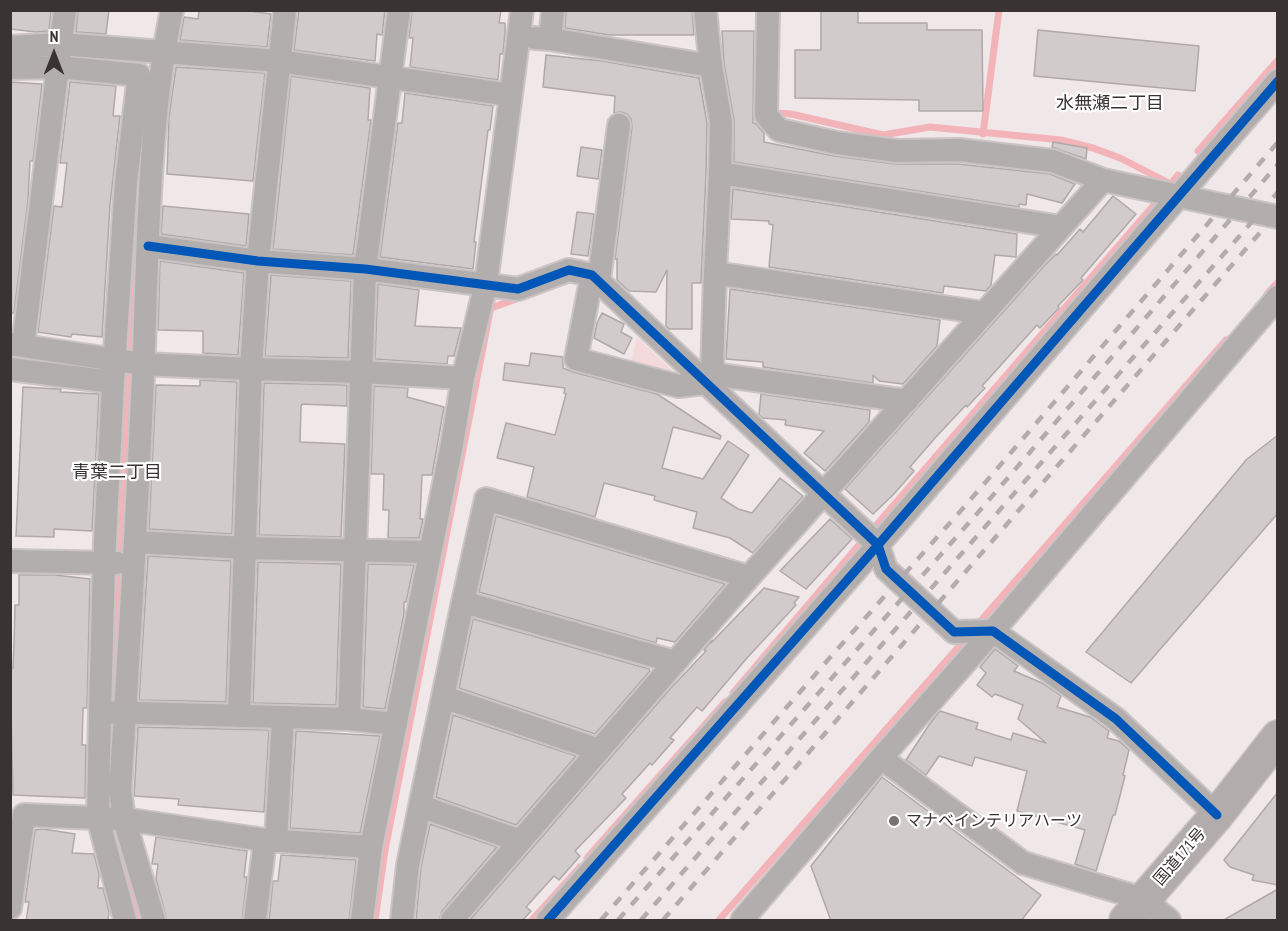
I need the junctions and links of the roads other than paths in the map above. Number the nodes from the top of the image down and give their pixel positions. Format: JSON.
{"nodes":[{"id":1,"x":64,"y":10,"type":"edge"},
{"id":2,"x":172,"y":10,"type":"edge"},
{"id":3,"x":285,"y":10,"type":"edge"},
{"id":4,"x":399,"y":10,"type":"edge"},
{"id":5,"x":522,"y":10,"type":"edge"},
{"id":6,"x":553,"y":10,"type":"edge"},
{"id":7,"x":705,"y":10,"type":"edge"},
{"id":8,"x":768,"y":10,"type":"edge"},
{"id":9,"x":519,"y":38,"type":"junction"},
{"id":10,"x":550,"y":39,"type":"junction"},
{"id":11,"x":10,"y":48,"type":"edge"},
{"id":12,"x":163,"y":53,"type":"junction"},
{"id":13,"x":59,"y":56,"type":"junction"},
{"id":14,"x":279,"y":61,"type":"junction"},
{"id":15,"x":711,"y":66,"type":"junction"},
{"id":16,"x":10,"y":68,"type":"edge"},
{"id":17,"x":391,"y":78,"type":"junction"},
{"id":18,"x":1278,"y":81,"type":"edge"},
{"id":19,"x":510,"y":95,"type":"junction"},
{"id":20,"x":619,"y":125,"type":"dead end"},
{"id":21,"x":720,"y":173,"type":"junction"},
{"id":22,"x":1102,"y":180,"type":"junction"},
{"id":23,"x":1178,"y":197,"type":"junction"},
{"id":24,"x":1278,"y":217,"type":"edge"},
{"id":25,"x":1061,"y":227,"type":"junction"},
{"id":26,"x":148,"y":246,"type":"junction"},
{"id":27,"x":258,"y":261,"type":"junction"},
{"id":28,"x":365,"y":269,"type":"junction"},
{"id":29,"x":593,"y":272,"type":"junction"},
{"id":30,"x":715,"y":273,"type":"junction"},
{"id":31,"x":494,"y":284,"type":"junction"},
{"id":32,"x":1278,"y":297,"type":"edge"},
{"id":33,"x":984,"y":313,"type":"junction"},
{"id":34,"x":17,"y":345,"type":"edge"},
{"id":35,"x":122,"y":367,"type":"junction"},
{"id":36,"x":10,"y":369,"type":"edge"},
{"id":37,"x":251,"y":369,"type":"junction"},
{"id":38,"x":362,"y":372,"type":"junction"},
{"id":39,"x":463,"y":378,"type":"junction"},
{"id":40,"x":709,"y":378,"type":"junction"},
{"id":41,"x":907,"y":401,"type":"junction"},
{"id":42,"x":824,"y":495,"type":"junction"},
{"id":43,"x":878,"y":545,"type":"junction"},
{"id":44,"x":245,"y":548,"type":"junction"},
{"id":45,"x":356,"y":549,"type":"junction"},
{"id":46,"x":430,"y":552,"type":"junction"},
{"id":47,"x":135,"y":553,"type":"junction"},
{"id":48,"x":10,"y":561,"type":"edge"},
{"id":49,"x":104,"y":563,"type":"junction"},
{"id":50,"x":749,"y":577,"type":"junction"},
{"id":51,"x":463,"y":602,"type":"junction"},
{"id":52,"x":979,"y":631,"type":"junction"},
{"id":53,"x":675,"y":662,"type":"junction"},
{"id":54,"x":443,"y":697,"type":"junction"},
{"id":55,"x":100,"y":712,"type":"junction"},
{"id":56,"x":125,"y":712,"type":"junction"},
{"id":57,"x":238,"y":716,"type":"junction"},
{"id":58,"x":284,"y":717,"type":"junction"},
{"id":59,"x":350,"y":719,"type":"junction"},
{"id":60,"x":396,"y":724,"type":"junction"},
{"id":61,"x":1278,"y":737,"type":"edge"},
{"id":62,"x":599,"y":750,"type":"junction"},
{"id":63,"x":881,"y":758,"type":"junction"},
{"id":64,"x":420,"y":806,"type":"junction"},
{"id":65,"x":17,"y":815,"type":"edge"},
{"id":66,"x":1217,"y":815,"type":"junction"},
{"id":67,"x":98,"y":818,"type":"junction"},
{"id":68,"x":124,"y":819,"type":"junction"},
{"id":69,"x":270,"y":840,"type":"junction"},
{"id":70,"x":520,"y":841,"type":"junction"},
{"id":71,"x":371,"y":847,"type":"junction"},
{"id":72,"x":10,"y":908,"type":"edge"},
{"id":73,"x":1135,"y":910,"type":"edge"},
{"id":74,"x":126,"y":921,"type":"edge"},
{"id":75,"x":154,"y":921,"type":"edge"},
{"id":76,"x":255,"y":921,"type":"edge"},
{"id":77,"x":362,"y":921,"type":"edge"},
{"id":78,"x":402,"y":921,"type":"edge"},
{"id":79,"x":452,"y":921,"type":"edge"},
{"id":80,"x":548,"y":921,"type":"edge"},
{"id":81,"x":742,"y":921,"type":"edge"},
{"id":82,"x":1169,"y":921,"type":"edge"}],
"edges":[{"from":1,"to":13,"type":"street"},
{"from":2,"to":12,"type":"street"},
{"from":3,"to":14,"type":"street"},
{"from":4,"to":17,"type":"street"},
{"from":5,"to":9,"type":"street"},
{"from":6,"to":10,"type":"street"},
{"from":7,"to":15,"type":"street"},
{"from":8,"to":22,"type":"street"},
{"from":9,"to":10,"type":"street"},
{"from":9,"to":19,"type":"street"},
{"from":10,"to":15,"type":"street"},
{"from":11,"to":13,"type":"street"},
{"from":12,"to":13,"type":"street"},
{"from":12,"to":14,"type":"street"},
{"from":12,"to":26,"type":"street"},
{"from":13,"to":16,"type":"street"},
{"from":13,"to":34,"type":"street"},
{"from":13,"to":35,"type":"street"},
{"from":14,"to":17,"type":"street"},
{"from":14,"to":27,"type":"street"},
{"from":15,"to":21,"type":"street"},
{"from":17,"to":19,"type":"street"},
{"from":17,"to":28,"type":"street"},
{"from":18,"to":23,"type":"street"},
{"from":19,"to":31,"type":"street"},
{"from":20,"to":29,"type":"street"},
{"from":21,"to":25,"type":"street"},
{"from":21,"to":30,"type":"street"},
{"from":22,"to":23,"type":"street"},
{"from":22,"to":25,"type":"street"},
{"from":23,"to":24,"type":"street"},
{"from":23,"to":43,"type":"street"},
{"from":25,"to":33,"type":"street"},
{"from":26,"to":27,"type":"street"},
{"from":26,"to":35,"type":"street"},
{"from":27,"to":28,"type":"street"},
{"from":27,"to":37,"type":"street"},
{"from":28,"to":31,"type":"street"},
{"from":28,"to":38,"type":"street"},
{"from":29,"to":31,"type":"street"},
{"from":29,"to":40,"type":"street"},
{"from":29,"to":40,"type":"street"},
{"from":30,"to":33,"type":"street"},
{"from":30,"to":40,"type":"street"},
{"from":31,"to":39,"type":"street"},
{"from":32,"to":52,"type":"street"},
{"from":33,"to":41,"type":"street"},
{"from":34,"to":35,"type":"street"},
{"from":35,"to":36,"type":"street"},
{"from":35,"to":37,"type":"street"},
{"from":35,"to":47,"type":"street"},
{"from":35,"to":49,"type":"street"},
{"from":37,"to":38,"type":"street"},
{"from":37,"to":44,"type":"street"},
{"from":38,"to":39,"type":"street"},
{"from":38,"to":45,"type":"street"},
{"from":39,"to":46,"type":"street"},
{"from":40,"to":41,"type":"street"},
{"from":40,"to":42,"type":"street"},
{"from":41,"to":42,"type":"street"},
{"from":42,"to":43,"type":"street"},
{"from":42,"to":50,"type":"street"},
{"from":43,"to":52,"type":"street"},
{"from":43,"to":80,"type":"street"},
{"from":44,"to":45,"type":"street"},
{"from":44,"to":47,"type":"street"},
{"from":44,"to":57,"type":"street"},
{"from":45,"to":46,"type":"street"},
{"from":45,"to":59,"type":"street"},
{"from":46,"to":60,"type":"street"},
{"from":47,"to":49,"type":"street"},
{"from":47,"to":56,"type":"street"},
{"from":48,"to":49,"type":"street"},
{"from":49,"to":55,"type":"street"},
{"from":50,"to":51,"type":"street"},
{"from":50,"to":53,"type":"street"},
{"from":51,"to":53,"type":"street"},
{"from":51,"to":54,"type":"street"},
{"from":52,"to":63,"type":"street"},
{"from":52,"to":66,"type":"street"},
{"from":53,"to":62,"type":"street"},
{"from":54,"to":62,"type":"street"},
{"from":54,"to":64,"type":"street"},
{"from":55,"to":56,"type":"street"},
{"from":55,"to":67,"type":"street"},
{"from":56,"to":57,"type":"street"},
{"from":56,"to":68,"type":"street"},
{"from":57,"to":58,"type":"street"},
{"from":58,"to":59,"type":"street"},
{"from":58,"to":69,"type":"street"},
{"from":59,"to":60,"type":"street"},
{"from":60,"to":71,"type":"street"},
{"from":61,"to":66,"type":"highway","name":"国道171号"},
{"from":62,"to":70,"type":"street"},
{"from":63,"to":73,"type":"street"},
{"from":63,"to":81,"type":"street"},
{"from":64,"to":70,"type":"street"},
{"from":64,"to":78,"type":"street"},
{"from":65,"to":67,"type":"street"},
{"from":65,"to":72,"type":"street"},
{"from":66,"to":73,"type":"highway","name":"国道171号"},
{"from":67,"to":68,"type":"street"},
{"from":67,"to":74,"type":"street"},
{"from":68,"to":69,"type":"street"},
{"from":68,"to":75,"type":"street"},
{"from":69,"to":71,"type":"street"},
{"from":69,"to":76,"type":"street"},
{"from":70,"to":79,"type":"street"},
{"from":71,"to":77,"type":"street"},
{"from":73,"to":82,"type":"street"}]}
